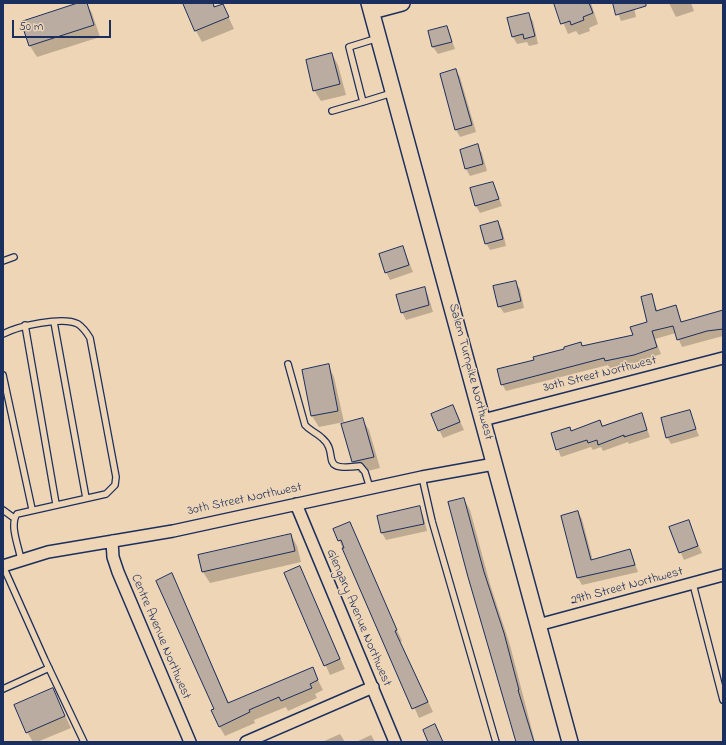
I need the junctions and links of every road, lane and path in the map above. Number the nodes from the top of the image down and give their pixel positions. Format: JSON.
{"nodes":[{"id":1,"x":402,"y":3,"type":"edge"},
{"id":2,"x":370,"y":7,"type":"edge"},
{"id":3,"x":379,"y":38,"type":"junction"},
{"id":4,"x":394,"y":92,"type":"junction"},
{"id":5,"x":363,"y":102,"type":"junction"},
{"id":6,"x":332,"y":111,"type":"dead end"},
{"id":7,"x":14,"y":257,"type":"dead end"},
{"id":8,"x":3,"y":261,"type":"edge"},
{"id":9,"x":54,"y":322,"type":"junction"},
{"id":10,"x":25,"y":325,"type":"junction"},
{"id":11,"x":3,"y":334,"type":"edge"},
{"id":12,"x":723,"y":358,"type":"edge"},
{"id":13,"x":288,"y":364,"type":"dead end"},
{"id":14,"x":3,"y":375,"type":"edge"},
{"id":15,"x":483,"y":420,"type":"junction"},
{"id":16,"x":494,"y":464,"type":"junction"},
{"id":17,"x":422,"y":477,"type":"junction"},
{"id":18,"x":370,"y":488,"type":"junction"},
{"id":19,"x":86,"y":498,"type":"junction"},
{"id":20,"x":56,"y":504,"type":"junction"},
{"id":21,"x":296,"y":504,"type":"junction"},
{"id":22,"x":32,"y":509,"type":"junction"},
{"id":23,"x":3,"y":510,"type":"edge"},
{"id":24,"x":14,"y":518,"type":"junction"},
{"id":25,"x":112,"y":541,"type":"junction"},
{"id":26,"x":21,"y":560,"type":"junction"},
{"id":27,"x":3,"y":566,"type":"edge"},
{"id":28,"x":723,"y":575,"type":"edge"},
{"id":29,"x":693,"y":584,"type":"junction"},
{"id":30,"x":538,"y":624,"type":"junction"},
{"id":31,"x":49,"y":668,"type":"junction"},
{"id":32,"x":373,"y":687,"type":"junction"},
{"id":33,"x":3,"y":689,"type":"edge"},
{"id":34,"x":723,"y":700,"type":"edge"},
{"id":35,"x":84,"y":742,"type":"edge"},
{"id":36,"x":190,"y":742,"type":"edge"},
{"id":37,"x":246,"y":742,"type":"edge"},
{"id":38,"x":396,"y":742,"type":"edge"},
{"id":39,"x":496,"y":742,"type":"edge"},
{"id":40,"x":570,"y":742,"type":"edge"}],
"edges":[{"from":1,"to":2,"type":"street"},
{"from":2,"to":3,"type":"street","name":"Salem Turnpike Northwest"},
{"from":3,"to":4,"type":"street","name":"Salem Turnpike Northwest"},
{"from":3,"to":5,"type":"lane"},
{"from":4,"to":5,"type":"lane"},
{"from":4,"to":15,"type":"street","name":"Salem Turnpike Northwest"},
{"from":5,"to":6,"type":"lane"},
{"from":7,"to":8,"type":"lane"},
{"from":9,"to":10,"type":"lane"},
{"from":9,"to":19,"type":"lane"},
{"from":9,"to":19,"type":"lane"},
{"from":10,"to":11,"type":"lane"},
{"from":10,"to":20,"type":"lane"},
{"from":12,"to":15,"type":"street","name":"30th Street Northwest"},
{"from":13,"to":18,"type":"lane"},
{"from":14,"to":22,"type":"lane"},
{"from":15,"to":16,"type":"street","name":"Salem Turnpike Northwest"},
{"from":16,"to":17,"type":"street","name":"30th Street Northwest"},
{"from":16,"to":30,"type":"street","name":"Salem Turnpike Northwest"},
{"from":17,"to":18,"type":"street","name":"30th Street Northwest"},
{"from":17,"to":39,"type":"lane"},
{"from":18,"to":21,"type":"street","name":"30th Street Northwest"},
{"from":19,"to":20,"type":"lane"},
{"from":20,"to":22,"type":"lane"},
{"from":21,"to":25,"type":"street","name":"30th Street Northwest"},
{"from":21,"to":32,"type":"street","name":"Glengary Avenue Northwest"},
{"from":22,"to":24,"type":"lane"},
{"from":23,"to":24,"type":"lane"},
{"from":24,"to":26,"type":"lane"},
{"from":25,"to":26,"type":"street","name":"30th Street Northwest"},
{"from":25,"to":36,"type":"street","name":"Centre Avenue Northwest"},
{"from":26,"to":27,"type":"street","name":"30th Street Northwest"},
{"from":27,"to":31,"type":"lane"},
{"from":28,"to":29,"type":"street","name":"29th Street Northwest"},
{"from":29,"to":30,"type":"street","name":"29th Street Northwest"},
{"from":29,"to":34,"type":"lane"},
{"from":30,"to":40,"type":"street","name":"Salem Turnpike Northwest"},
{"from":31,"to":33,"type":"lane"},
{"from":31,"to":35,"type":"lane"},
{"from":32,"to":37,"type":"street"},
{"from":32,"to":38,"type":"street","name":"Glengary Avenue Northwest"}]}
